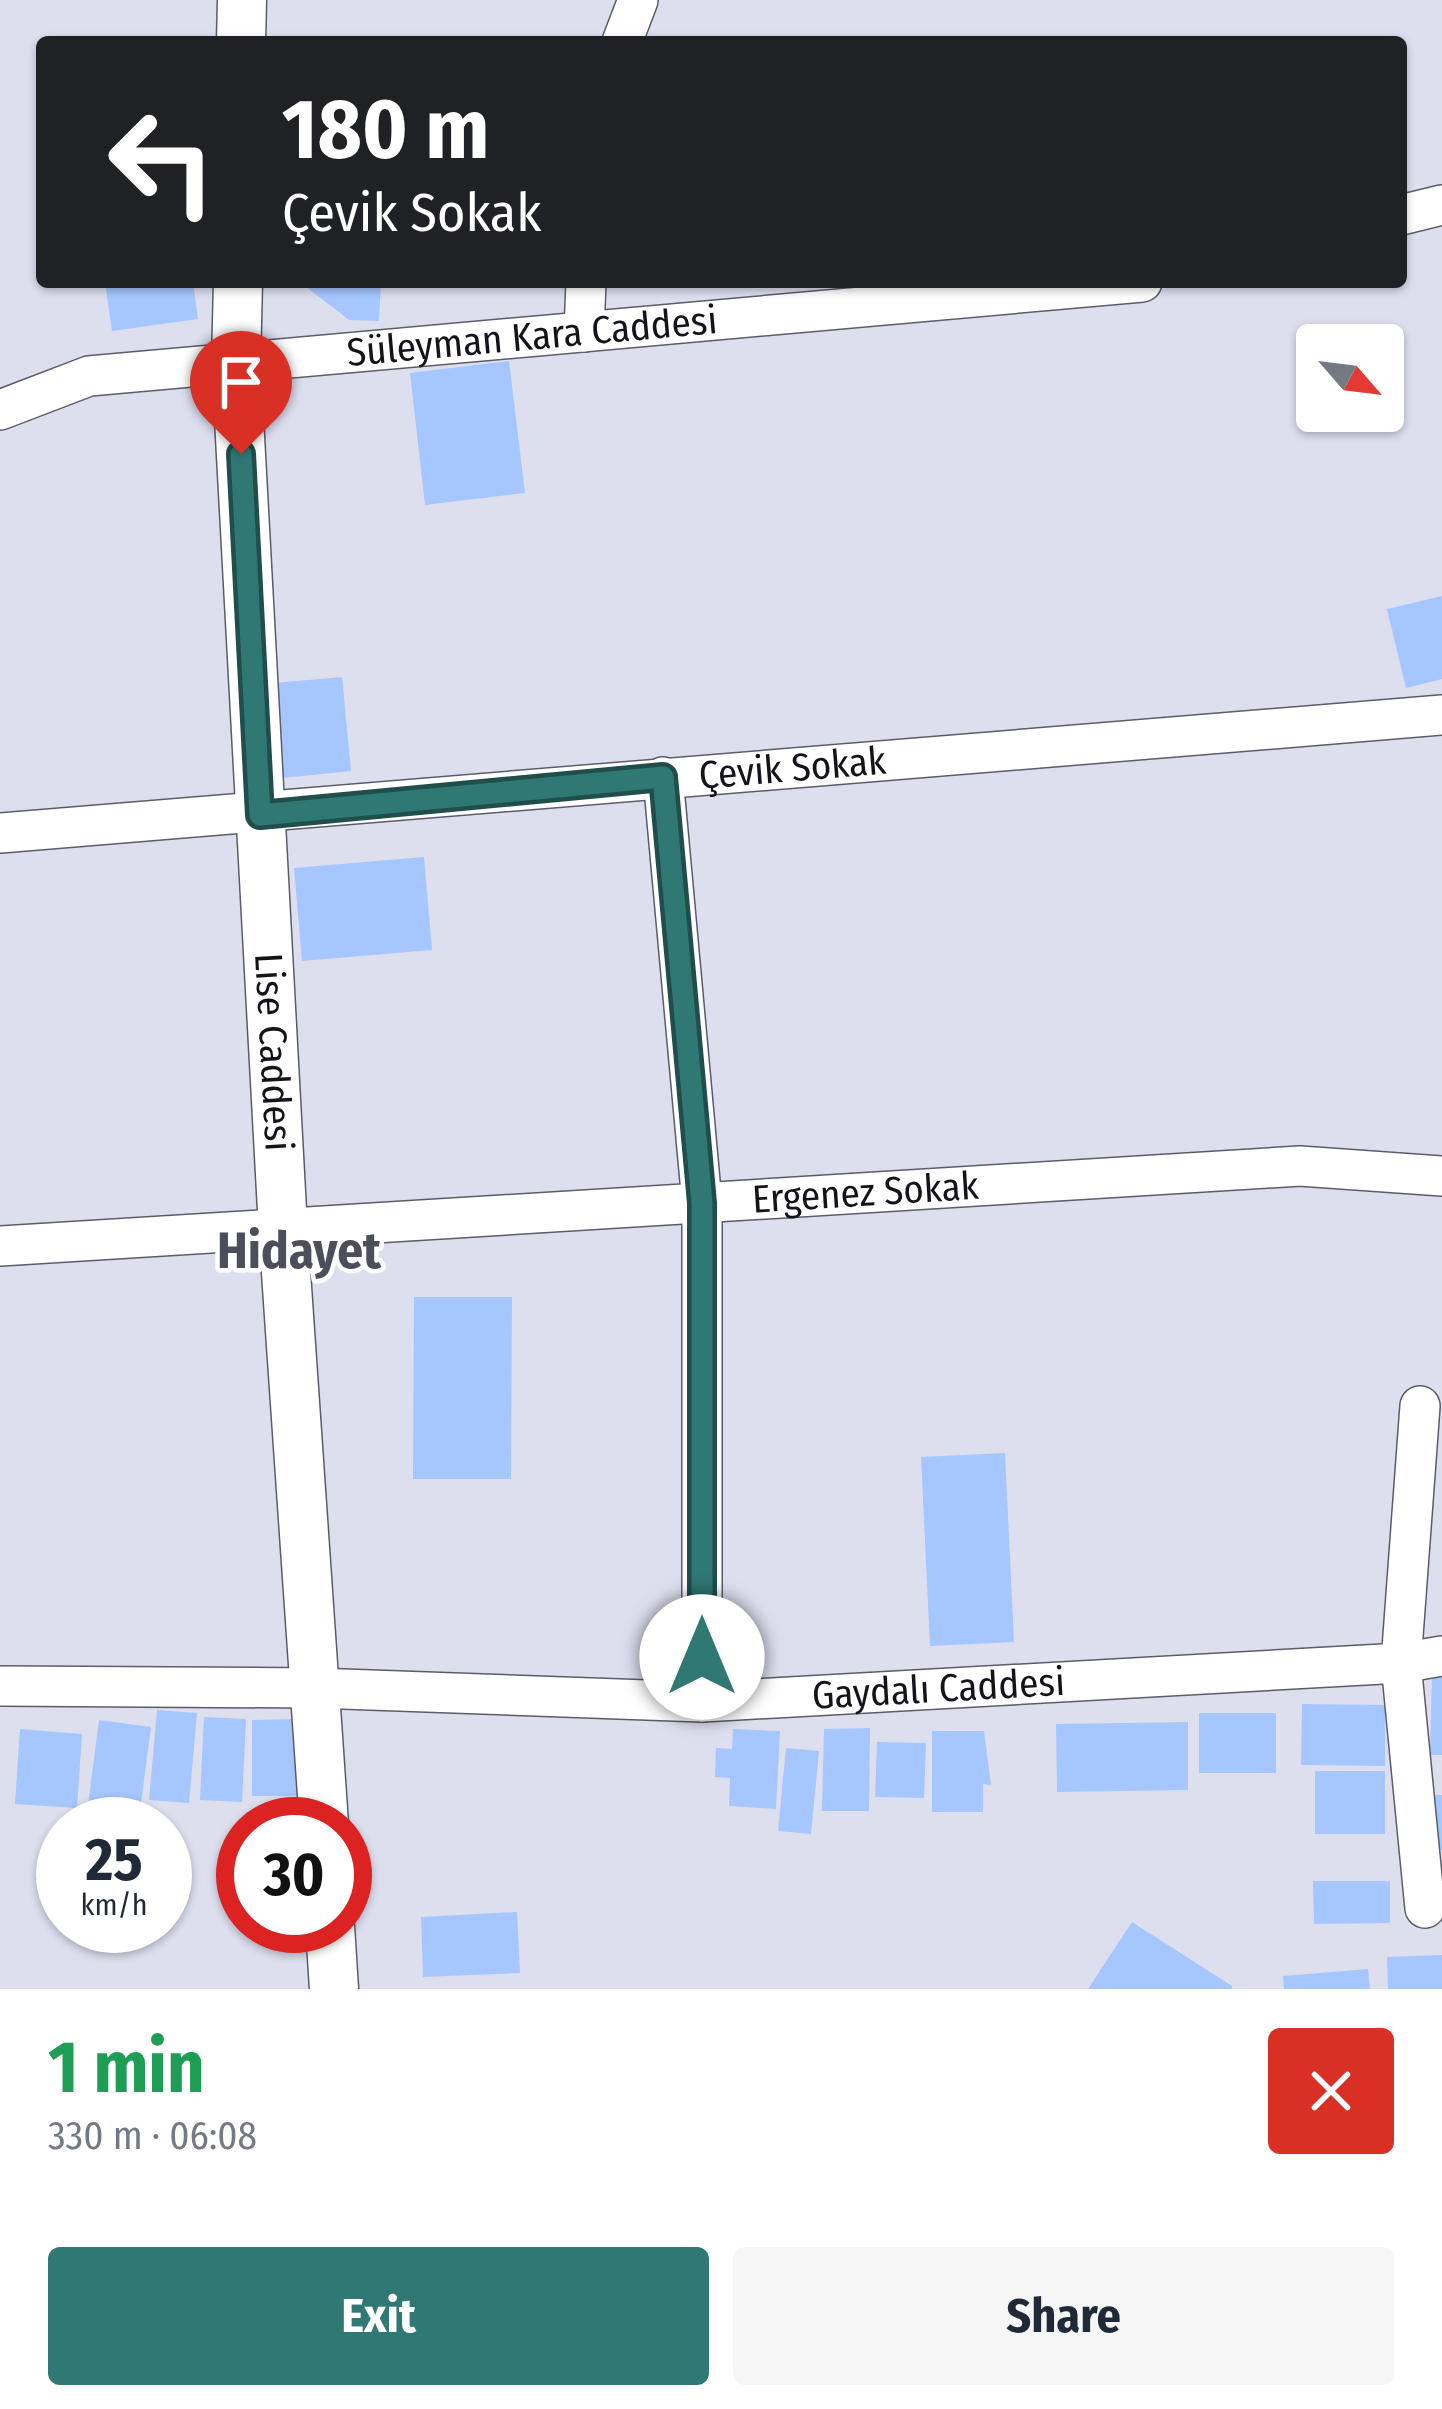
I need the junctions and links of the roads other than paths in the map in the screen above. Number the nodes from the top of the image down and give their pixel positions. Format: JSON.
{"nodes":[{"id":1,"x":242,"y":0,"type":"edge"},
{"id":2,"x":638,"y":0,"type":"edge"},
{"id":3,"x":241,"y":36,"type":"edge"},
{"id":4,"x":624,"y":36,"type":"edge"},
{"id":5,"x":1442,"y":205,"type":"edge"},
{"id":6,"x":1407,"y":214,"type":"edge"},
{"id":7,"x":238,"y":288,"type":"edge"},
{"id":8,"x":586,"y":288,"type":"edge"},
{"id":9,"x":1075,"y":288,"type":"edge"},
{"id":10,"x":584,"y":332,"type":"junction"},
{"id":11,"x":236,"y":363,"type":"junction"},
{"id":12,"x":0,"y":410,"type":"edge"},
{"id":13,"x":1442,"y":715,"type":"edge"},
{"id":14,"x":663,"y":777,"type":"junction"},
{"id":15,"x":260,"y":815,"type":"junction"},
{"id":16,"x":0,"y":833,"type":"edge"},
{"id":17,"x":1442,"y":1176,"type":"edge"},
{"id":18,"x":702,"y":1203,"type":"junction"},
{"id":19,"x":283,"y":1229,"type":"junction"},
{"id":20,"x":0,"y":1246,"type":"edge"},
{"id":21,"x":1420,"y":1406,"type":"dead end"},
{"id":22,"x":1442,"y":1656,"type":"edge"},
{"id":23,"x":1401,"y":1663,"type":"junction"},
{"id":24,"x":0,"y":1686,"type":"edge"},
{"id":25,"x":315,"y":1688,"type":"junction"},
{"id":26,"x":702,"y":1702,"type":"junction"},
{"id":27,"x":322,"y":1797,"type":"edge"},
{"id":28,"x":1425,"y":1909,"type":"dead end"},
{"id":29,"x":332,"y":1953,"type":"edge"},
{"id":30,"x":334,"y":1989,"type":"edge"}],
"edges":[{"from":1,"to":3,"type":"street"},
{"from":2,"to":4,"type":"street"},
{"from":5,"to":6,"type":"street"},
{"from":7,"to":11,"type":"street","name":"Lise Caddesi"},
{"from":8,"to":10,"type":"street"},
{"from":9,"to":10,"type":"street","name":"Süleyman Kara Caddesi"},
{"from":10,"to":11,"type":"street","name":"Süleyman Kara Caddesi"},
{"from":11,"to":12,"type":"street","name":"Süleyman Kara Caddesi"},
{"from":11,"to":15,"type":"street","name":"Lise Caddesi"},
{"from":13,"to":14,"type":"street","name":"Çevik Sokak"},
{"from":14,"to":15,"type":"street","name":"Çevik Sokak"},
{"from":14,"to":18,"type":"street"},
{"from":15,"to":16,"type":"street","name":"Çevik Sokak"},
{"from":15,"to":19,"type":"street","name":"Lise Caddesi"},
{"from":17,"to":18,"type":"street","name":"Ergenez Sokak"},
{"from":18,"to":19,"type":"street","name":"Ergenez Sokak"},
{"from":18,"to":26,"type":"street"},
{"from":19,"to":20,"type":"street","name":"Ergenez Sokak"},
{"from":19,"to":25,"type":"street","name":"Lise Caddesi"},
{"from":21,"to":23,"type":"street"},
{"from":22,"to":23,"type":"street","name":"Gaydalı Caddesi"},
{"from":23,"to":26,"type":"street","name":"Gaydalı Caddesi"},
{"from":23,"to":28,"type":"street"},
{"from":24,"to":25,"type":"street","name":"Gaydalı Caddesi"},
{"from":25,"to":26,"type":"street","name":"Gaydalı Caddesi"},
{"from":25,"to":27,"type":"street","name":"Lise Caddesi"},
{"from":29,"to":30,"type":"street"}]}
